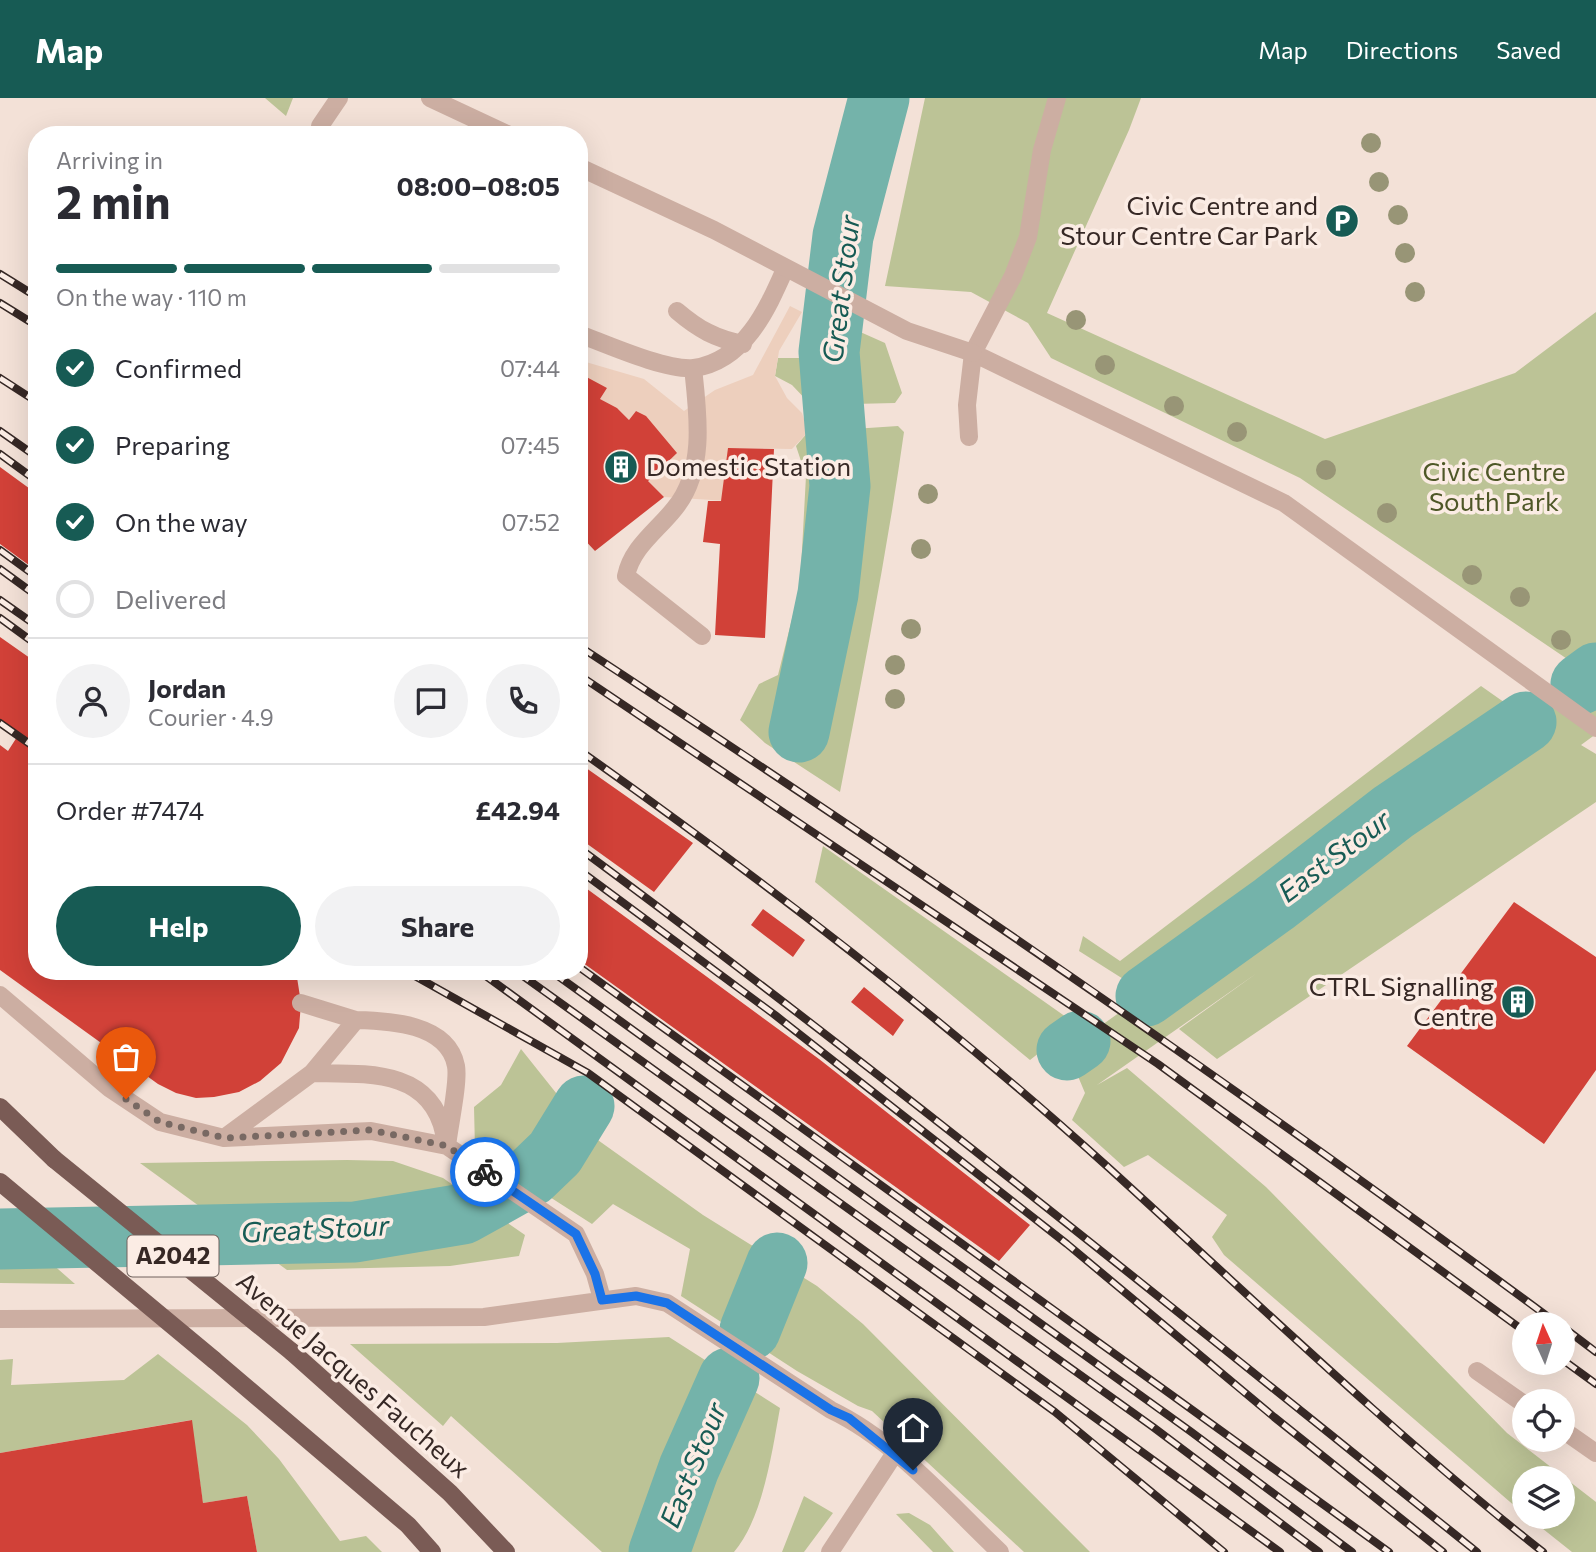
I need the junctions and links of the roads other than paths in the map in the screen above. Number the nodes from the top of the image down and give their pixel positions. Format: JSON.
{"nodes":[{"id":1,"x":340,"y":98,"type":"edge"},
{"id":2,"x":430,"y":98,"type":"edge"},
{"id":3,"x":1056,"y":98,"type":"edge"},
{"id":4,"x":320,"y":126,"type":"dead end"},
{"id":5,"x":479,"y":126,"type":"edge"},
{"id":6,"x":588,"y":171,"type":"edge"},
{"id":7,"x":791,"y":272,"type":"junction"},
{"id":8,"x":677,"y":310,"type":"dead end"},
{"id":9,"x":588,"y":337,"type":"edge"},
{"id":10,"x":743,"y":344,"type":"junction"},
{"id":11,"x":973,"y":353,"type":"junction"},
{"id":12,"x":693,"y":368,"type":"junction"},
{"id":13,"x":969,"y":437,"type":"dead end"},
{"id":14,"x":702,"y":636,"type":"dead end"},
{"id":15,"x":1596,"y":727,"type":"edge"},
{"id":16,"x":0,"y":995,"type":"edge"},
{"id":17,"x":301,"y":1003,"type":"dead end"},
{"id":18,"x":356,"y":1020,"type":"junction"},
{"id":19,"x":312,"y":1073,"type":"junction"},
{"id":20,"x":0,"y":1107,"type":"edge"},
{"id":21,"x":225,"y":1138,"type":"junction"},
{"id":22,"x":447,"y":1146,"type":"junction"},
{"id":23,"x":0,"y":1182,"type":"edge"},
{"id":24,"x":602,"y":1300,"type":"junction"},
{"id":25,"x":0,"y":1319,"type":"edge"},
{"id":26,"x":1477,"y":1371,"type":"dead end"},
{"id":27,"x":1512,"y":1396,"type":"edge"},
{"id":28,"x":1575,"y":1438,"type":"edge"},
{"id":29,"x":895,"y":1453,"type":"junction"},
{"id":30,"x":1596,"y":1453,"type":"edge"},
{"id":31,"x":432,"y":1552,"type":"edge"},
{"id":32,"x":506,"y":1552,"type":"edge"},
{"id":33,"x":830,"y":1552,"type":"edge"},
{"id":34,"x":1000,"y":1552,"type":"edge"}],
"edges":[{"from":1,"to":4,"type":"street"},
{"from":2,"to":5,"type":"street"},
{"from":3,"to":11,"type":"street"},
{"from":6,"to":7,"type":"street"},
{"from":7,"to":10,"type":"street"},
{"from":7,"to":11,"type":"street"},
{"from":8,"to":10,"type":"street"},
{"from":9,"to":12,"type":"street"},
{"from":10,"to":12,"type":"street"},
{"from":11,"to":13,"type":"street"},
{"from":11,"to":15,"type":"street"},
{"from":12,"to":14,"type":"street"},
{"from":16,"to":21,"type":"street"},
{"from":17,"to":18,"type":"street"},
{"from":18,"to":19,"type":"street"},
{"from":18,"to":22,"type":"street"},
{"from":19,"to":21,"type":"street"},
{"from":19,"to":22,"type":"street"},
{"from":20,"to":32,"type":"main road","name":"Avenue Jacques Faucheux","number":"A2042","bridge":true},
{"from":21,"to":22,"type":"street"},
{"from":22,"to":24,"type":"street"},
{"from":23,"to":31,"type":"main road","number":"A2042","bridge":true},
{"from":24,"to":25,"type":"street"},
{"from":24,"to":29,"type":"street"},
{"from":26,"to":27,"type":"street"},
{"from":28,"to":30,"type":"street"},
{"from":29,"to":33,"type":"street"},
{"from":29,"to":34,"type":"street"}]}
